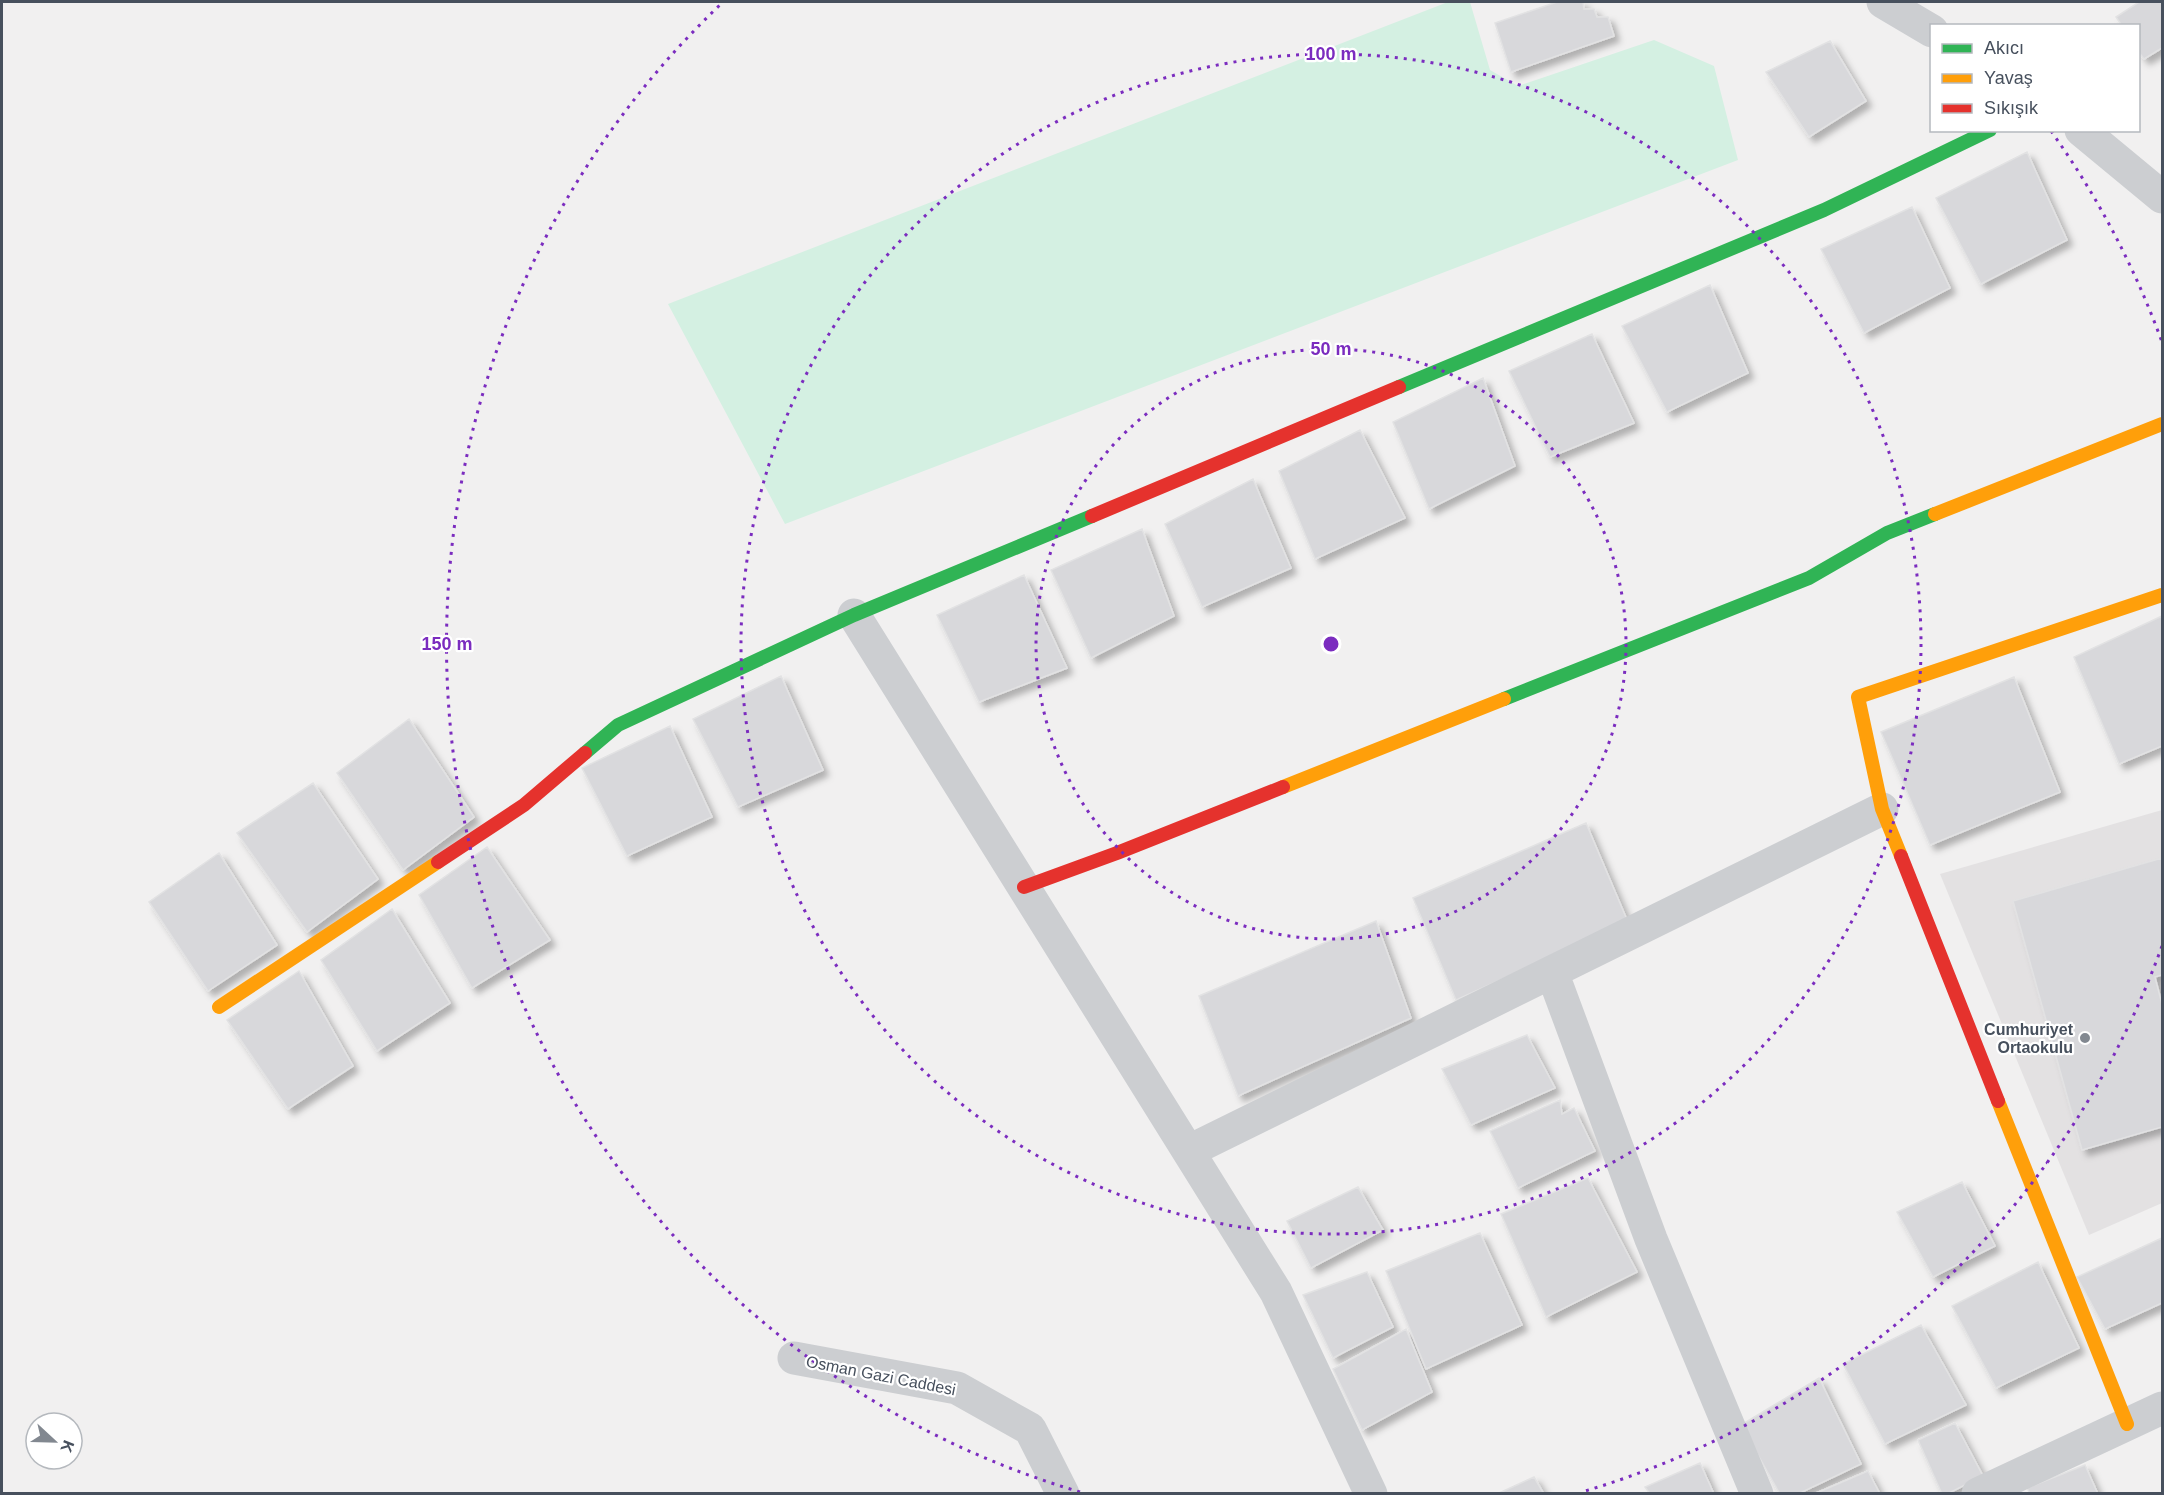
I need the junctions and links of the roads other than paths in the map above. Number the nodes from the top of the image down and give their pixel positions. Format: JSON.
{"nodes":[{"id":1,"x":1883,"y":2,"type":"edge"},
{"id":2,"x":1930,"y":30,"type":"edge"},
{"id":3,"x":1986,"y":132,"type":"edge"},
{"id":4,"x":2084,"y":132,"type":"edge"},
{"id":5,"x":2163,"y":197,"type":"edge"},
{"id":6,"x":2163,"y":424,"type":"edge"},
{"id":7,"x":2163,"y":595,"type":"edge"},
{"id":8,"x":854,"y":615,"type":"junction"},
{"id":9,"x":1882,"y":809,"type":"junction"},
{"id":10,"x":1024,"y":887,"type":"junction"},
{"id":11,"x":1552,"y":972,"type":"junction"},
{"id":12,"x":219,"y":1007,"type":"dead end"},
{"id":13,"x":1189,"y":1151,"type":"junction"},
{"id":14,"x":794,"y":1358,"type":"dead end"},
{"id":15,"x":2163,"y":1408,"type":"edge"},
{"id":16,"x":2127,"y":1424,"type":"junction"},
{"id":17,"x":1063,"y":1494,"type":"edge"},
{"id":18,"x":1371,"y":1494,"type":"edge"},
{"id":19,"x":1757,"y":1494,"type":"edge"},
{"id":20,"x":1978,"y":1494,"type":"edge"}],
"edges":[{"from":1,"to":2,"type":"street"},
{"from":3,"to":8,"type":"street"},
{"from":4,"to":5,"type":"street"},
{"from":6,"to":10,"type":"street"},
{"from":7,"to":9,"type":"street"},
{"from":8,"to":10,"type":"street"},
{"from":8,"to":12,"type":"street"},
{"from":9,"to":11,"type":"street"},
{"from":9,"to":16,"type":"street"},
{"from":10,"to":13,"type":"street"},
{"from":11,"to":13,"type":"street"},
{"from":11,"to":19,"type":"street"},
{"from":13,"to":18,"type":"street"},
{"from":14,"to":17,"type":"street","name":"Osman Gazi Caddesi"},
{"from":15,"to":16,"type":"street"},
{"from":16,"to":20,"type":"street"}]}
